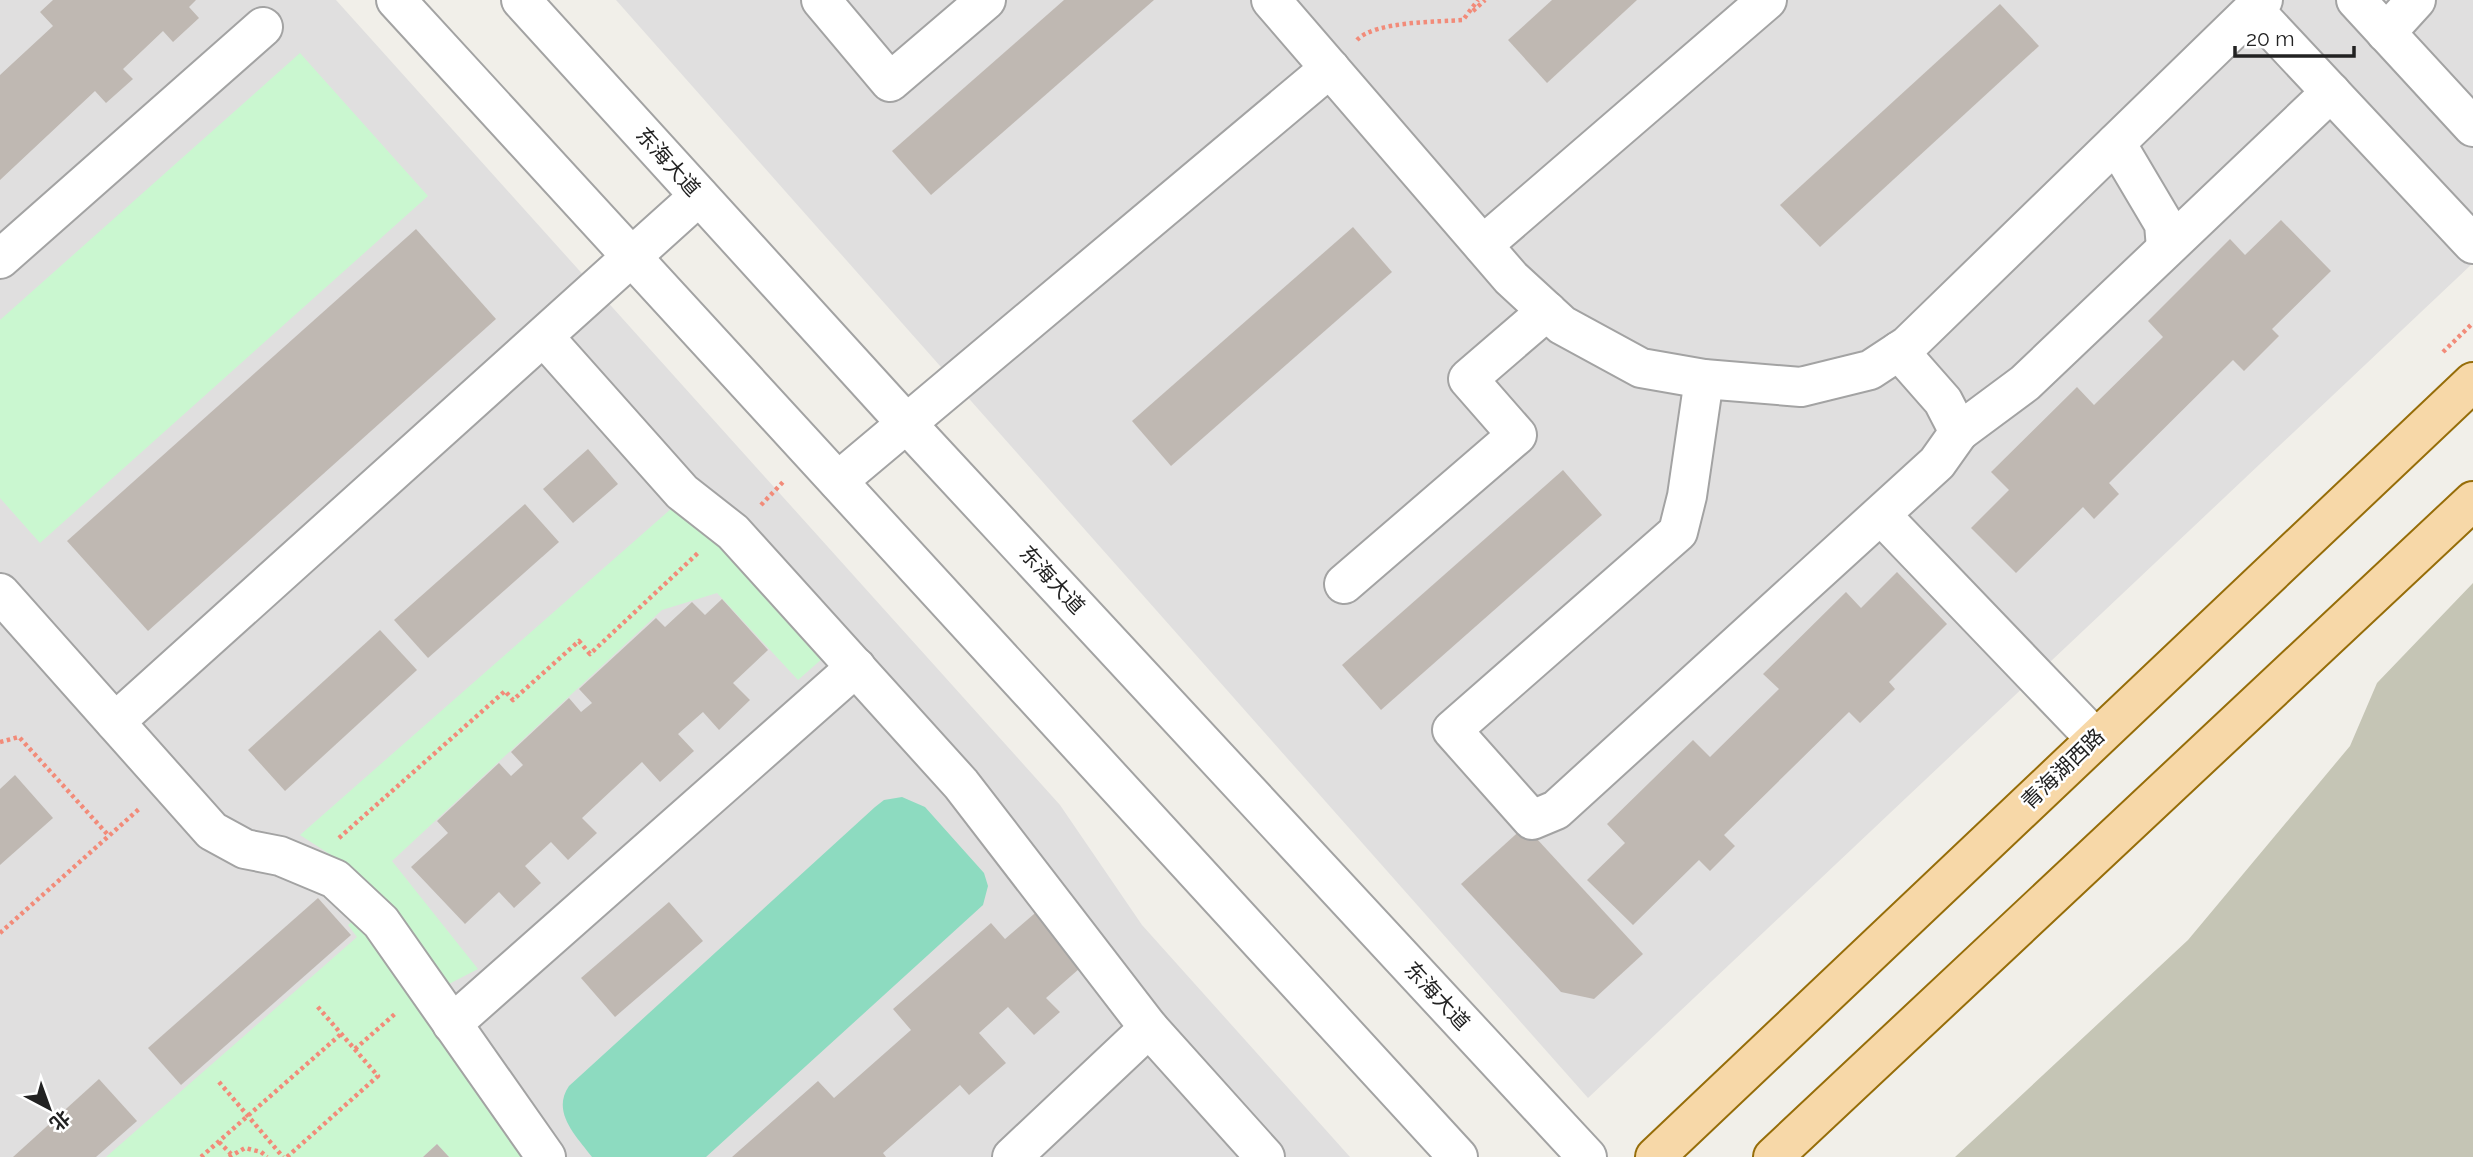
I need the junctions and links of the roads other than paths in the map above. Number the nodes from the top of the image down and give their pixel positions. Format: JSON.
{"nodes":[{"id":1,"x":396,"y":0,"type":"edge"},
{"id":2,"x":521,"y":0,"type":"edge"},
{"id":3,"x":821,"y":0,"type":"edge"},
{"id":4,"x":986,"y":0,"type":"edge"},
{"id":5,"x":1271,"y":0,"type":"edge"},
{"id":6,"x":1767,"y":0,"type":"edge"},
{"id":7,"x":2356,"y":0,"type":"edge"},
{"id":8,"x":2416,"y":0,"type":"edge"},
{"id":9,"x":2258,"y":4,"type":"edge"},
{"id":10,"x":263,"y":27,"type":"dead end"},
{"id":11,"x":2386,"y":33,"type":"junction"},
{"id":12,"x":1330,"y":68,"type":"junction"},
{"id":13,"x":2331,"y":92,"type":"junction"},
{"id":14,"x":2473,"y":127,"type":"edge"},
{"id":15,"x":2116,"y":143,"type":"junction"},
{"id":16,"x":699,"y":196,"type":"junction"},
{"id":17,"x":2473,"y":244,"type":"edge"},
{"id":18,"x":1483,"y":246,"type":"junction"},
{"id":19,"x":2166,"y":248,"type":"junction"},
{"id":20,"x":632,"y":257,"type":"junction"},
{"id":21,"x":0,"y":259,"type":"edge"},
{"id":22,"x":1547,"y":311,"type":"junction"},
{"id":23,"x":544,"y":337,"type":"junction"},
{"id":24,"x":1899,"y":351,"type":"junction"},
{"id":25,"x":1704,"y":379,"type":"junction"},
{"id":26,"x":2473,"y":382,"type":"edge"},
{"id":27,"x":906,"y":423,"type":"junction"},
{"id":28,"x":1959,"y":432,"type":"junction"},
{"id":29,"x":825,"y":467,"type":"junction"},
{"id":30,"x":2473,"y":501,"type":"edge"},
{"id":31,"x":1881,"y":515,"type":"junction"},
{"id":32,"x":1345,"y":584,"type":"dead end"},
{"id":33,"x":0,"y":593,"type":"edge"},
{"id":34,"x":856,"y":667,"type":"junction"},
{"id":35,"x":115,"y":722,"type":"junction"},
{"id":36,"x":2095,"y":738,"type":"junction"},
{"id":37,"x":452,"y":1024,"type":"junction"},
{"id":38,"x":1149,"y":1028,"type":"junction"},
{"id":39,"x":546,"y":1157,"type":"edge"},
{"id":40,"x":1012,"y":1157,"type":"edge"},
{"id":41,"x":1265,"y":1157,"type":"edge"},
{"id":42,"x":1458,"y":1157,"type":"edge"},
{"id":43,"x":1587,"y":1157,"type":"edge"},
{"id":44,"x":1654,"y":1157,"type":"edge"},
{"id":45,"x":1773,"y":1157,"type":"edge"}],
"edges":[{"from":1,"to":20,"type":"street"},
{"from":2,"to":16,"type":"street","name":"东海大道"},
{"from":3,"to":4,"type":"street"},
{"from":5,"to":12,"type":"street"},
{"from":6,"to":18,"type":"street"},
{"from":7,"to":11,"type":"street"},
{"from":8,"to":11,"type":"street"},
{"from":9,"to":13,"type":"street"},
{"from":9,"to":15,"type":"street"},
{"from":10,"to":21,"type":"street"},
{"from":11,"to":14,"type":"street"},
{"from":12,"to":18,"type":"street"},
{"from":12,"to":27,"type":"street"},
{"from":13,"to":17,"type":"street"},
{"from":13,"to":19,"type":"street"},
{"from":15,"to":19,"type":"street"},
{"from":15,"to":24,"type":"street"},
{"from":16,"to":20,"type":"street"},
{"from":16,"to":27,"type":"street","name":"东海大道"},
{"from":18,"to":22,"type":"street"},
{"from":19,"to":28,"type":"street"},
{"from":20,"to":23,"type":"street"},
{"from":20,"to":29,"type":"street"},
{"from":22,"to":25,"type":"street"},
{"from":22,"to":32,"type":"street"},
{"from":23,"to":34,"type":"street"},
{"from":23,"to":35,"type":"street"},
{"from":24,"to":25,"type":"street"},
{"from":24,"to":28,"type":"street"},
{"from":25,"to":31,"type":"street"},
{"from":26,"to":36,"type":"main road","name":"青海湖西路"},
{"from":27,"to":29,"type":"street"},
{"from":27,"to":43,"type":"street","name":"东海大道"},
{"from":28,"to":31,"type":"street"},
{"from":29,"to":42,"type":"street"},
{"from":30,"to":45,"type":"main road"},
{"from":31,"to":36,"type":"street"},
{"from":33,"to":35,"type":"street"},
{"from":34,"to":37,"type":"street"},
{"from":34,"to":38,"type":"street"},
{"from":35,"to":37,"type":"street"},
{"from":36,"to":44,"type":"main road","name":"青海湖西路"},
{"from":37,"to":39,"type":"street"},
{"from":38,"to":40,"type":"street"},
{"from":38,"to":41,"type":"street"}]}
